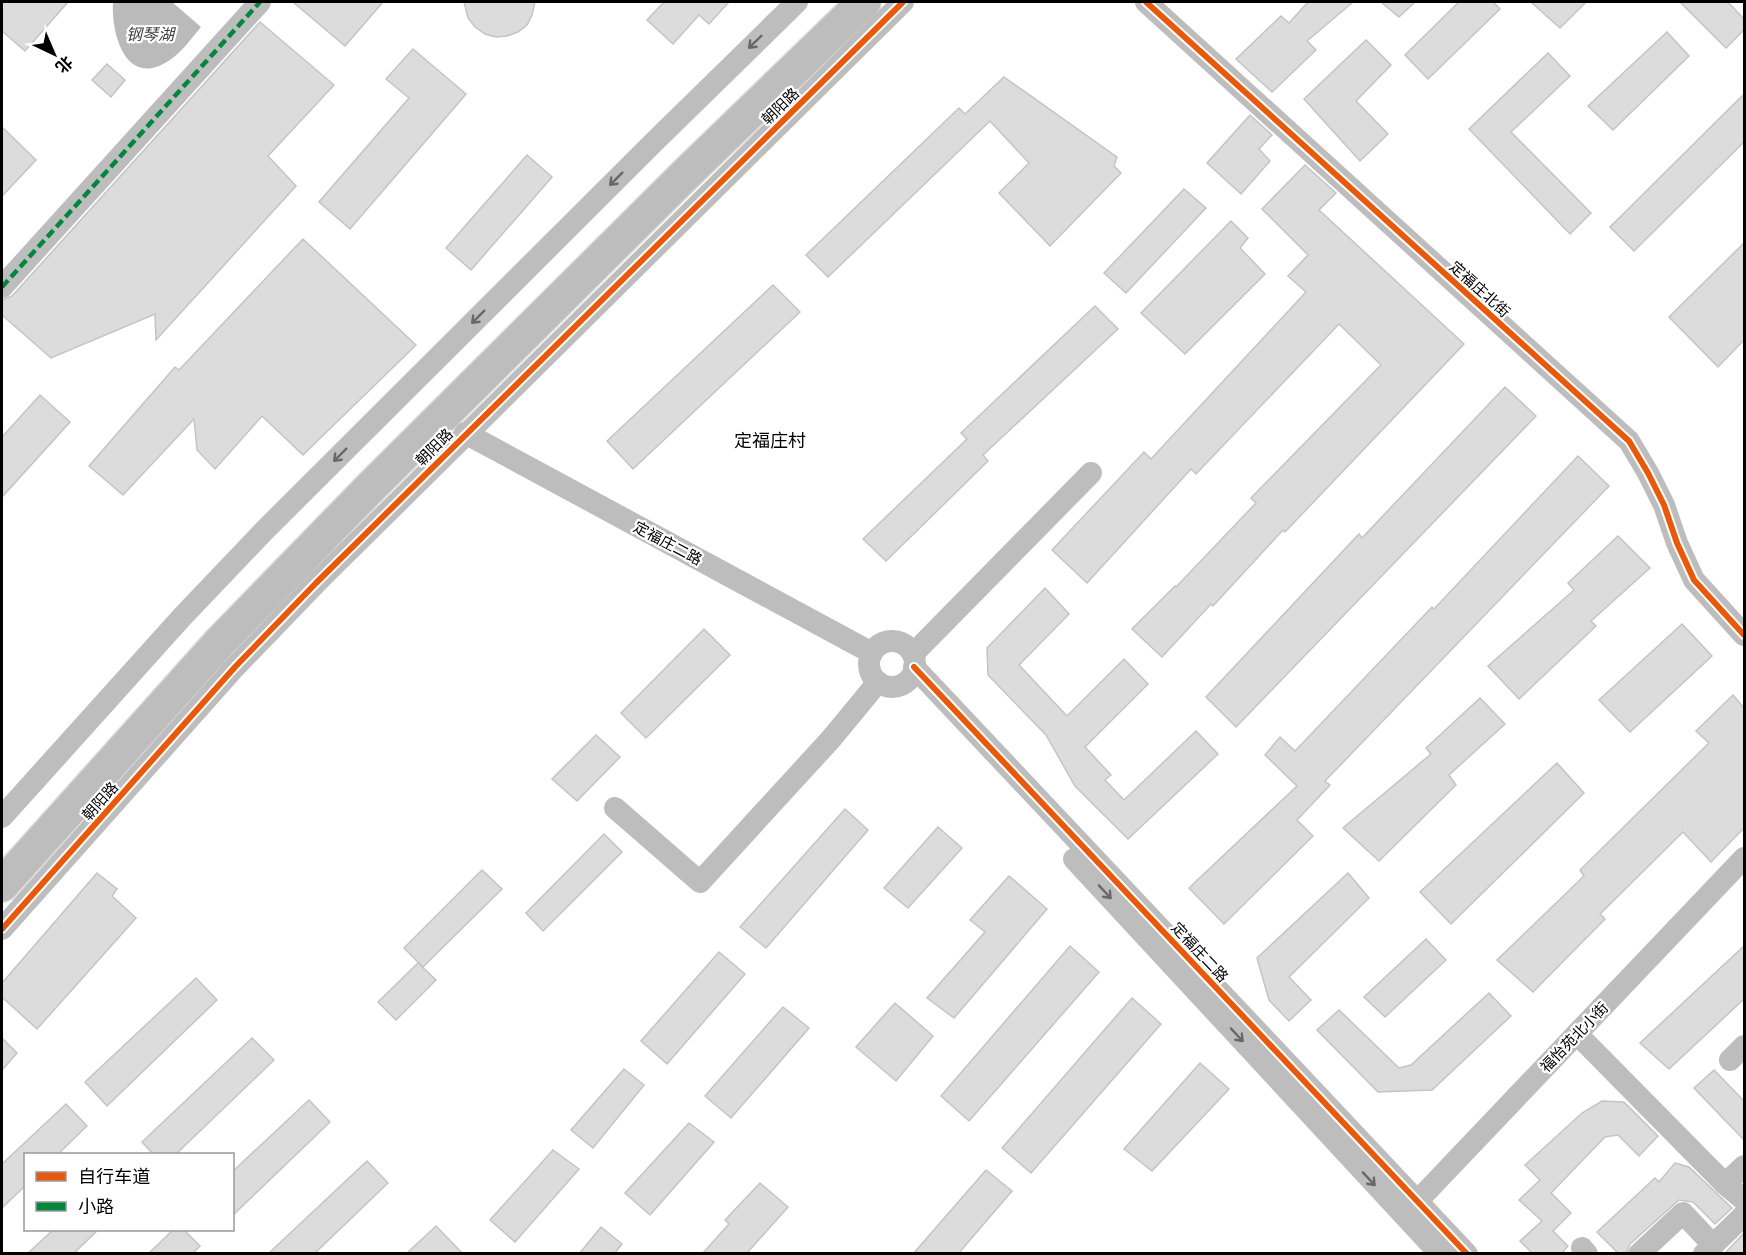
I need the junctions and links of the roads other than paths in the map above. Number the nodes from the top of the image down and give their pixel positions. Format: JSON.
{"nodes":[{"id":1,"x":260,"y":2,"type":"edge"},
{"id":2,"x":797,"y":2,"type":"edge"},
{"id":3,"x":838,"y":2,"type":"edge"},
{"id":4,"x":864,"y":2,"type":"edge"},
{"id":5,"x":903,"y":2,"type":"edge"},
{"id":6,"x":1146,"y":2,"type":"edge"},
{"id":7,"x":2,"y":287,"type":"edge"},
{"id":8,"x":465,"y":434,"type":"junction"},
{"id":9,"x":1091,"y":473,"type":"dead end"},
{"id":10,"x":1744,"y":635,"type":"edge"},
{"id":11,"x":872,"y":653,"type":"junction"},
{"id":12,"x":912,"y":667,"type":"junction"},
{"id":13,"x":878,"y":682,"type":"junction"},
{"id":14,"x":615,"y":808,"type":"dead end"},
{"id":15,"x":2,"y":817,"type":"edge"},
{"id":16,"x":1744,"y":858,"type":"edge"},
{"id":17,"x":2,"y":860,"type":"edge"},
{"id":18,"x":2,"y":885,"type":"edge"},
{"id":19,"x":2,"y":929,"type":"edge"},
{"id":20,"x":1576,"y":1034,"type":"junction"},
{"id":21,"x":1744,"y":1166,"type":"edge"},
{"id":22,"x":1725,"y":1184,"type":"junction"},
{"id":23,"x":1744,"y":1200,"type":"edge"},
{"id":24,"x":1411,"y":1208,"type":"junction"},
{"id":25,"x":1744,"y":1215,"type":"edge"},
{"id":26,"x":1708,"y":1249,"type":"edge"},
{"id":27,"x":1435,"y":1252,"type":"edge"},
{"id":28,"x":1467,"y":1254,"type":"edge"},
{"id":29,"x":1639,"y":1254,"type":"edge"}],
"edges":[{"from":1,"to":7,"type":"street"},
{"from":2,"to":15,"type":"street","one_way":true},
{"from":3,"to":17,"type":"highway"},
{"from":4,"to":18,"type":"highway","name":"朝阳路"},
{"from":5,"to":8,"type":"street","name":"朝阳路"},
{"from":6,"to":10,"type":"street","name":"定福庄北街"},
{"from":8,"to":11,"type":"street","name":"定福庄二路"},
{"from":8,"to":19,"type":"street","name":"朝阳路"},
{"from":9,"to":12,"type":"street"},
{"from":11,"to":12,"type":"street","name":"定福庄二路"},
{"from":11,"to":13,"type":"street"},
{"from":12,"to":13,"type":"street"},
{"from":12,"to":24,"type":"street","name":"定福庄二路"},
{"from":13,"to":14,"type":"street"},
{"from":16,"to":20,"type":"street","name":"福怡苑北小街"},
{"from":20,"to":22,"type":"street"},
{"from":20,"to":24,"type":"street","name":"福怡苑北小街"},
{"from":21,"to":22,"type":"street"},
{"from":22,"to":23,"type":"street"},
{"from":24,"to":27,"type":"street","name":"定福庄二路"},
{"from":24,"to":28,"type":"street","name":"定福庄二路"},
{"from":25,"to":26,"type":"street"},
{"from":26,"to":29,"type":"street"}]}
